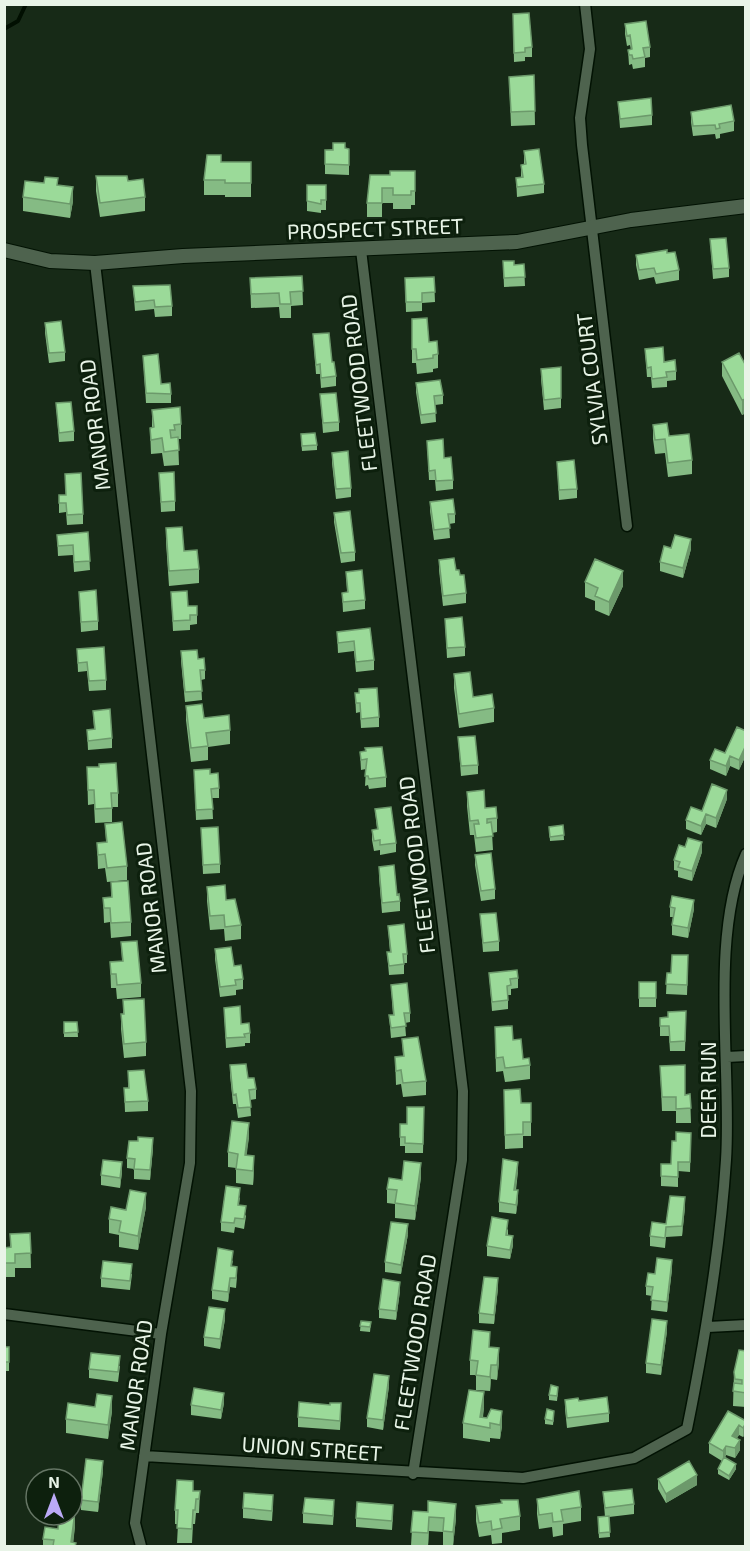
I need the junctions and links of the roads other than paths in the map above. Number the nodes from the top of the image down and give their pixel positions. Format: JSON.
{"nodes":[{"id":1,"x":585,"y":4,"type":"edge"},
{"id":2,"x":746,"y":206,"type":"edge"},
{"id":3,"x":593,"y":228,"type":"junction"},
{"id":4,"x":4,"y":250,"type":"edge"},
{"id":5,"x":362,"y":250,"type":"junction"},
{"id":6,"x":95,"y":263,"type":"junction"},
{"id":7,"x":627,"y":526,"type":"dead end"},
{"id":8,"x":746,"y":854,"type":"edge"},
{"id":9,"x":746,"y":1056,"type":"edge"},
{"id":10,"x":727,"y":1057,"type":"junction"},
{"id":11,"x":4,"y":1314,"type":"edge"},
{"id":12,"x":746,"y":1325,"type":"edge"},
{"id":13,"x":708,"y":1327,"type":"junction"},
{"id":14,"x":161,"y":1334,"type":"junction"},
{"id":15,"x":144,"y":1456,"type":"junction"},
{"id":16,"x":413,"y":1474,"type":"junction"},
{"id":17,"x":141,"y":1546,"type":"edge"}],
"edges":[{"from":1,"to":3,"type":"street","name":"SYLVIA COURT"},
{"from":2,"to":3,"type":"street","name":"PROSPECT STREET"},
{"from":3,"to":5,"type":"street","name":"PROSPECT STREET"},
{"from":3,"to":7,"type":"street","name":"SYLVIA COURT"},
{"from":4,"to":6,"type":"street","name":"PROSPECT STREET"},
{"from":5,"to":6,"type":"street","name":"PROSPECT STREET"},
{"from":5,"to":16,"type":"street","name":"FLEETWOOD ROAD"},
{"from":6,"to":14,"type":"street","name":"MANOR ROAD"},
{"from":8,"to":10,"type":"street","name":"DEER RUN"},
{"from":9,"to":10,"type":"street"},
{"from":10,"to":13,"type":"street","name":"DEER RUN"},
{"from":11,"to":14,"type":"street"},
{"from":12,"to":13,"type":"street"},
{"from":13,"to":16,"type":"street","name":"UNION STREET"},
{"from":14,"to":15,"type":"street","name":"MANOR ROAD"},
{"from":15,"to":16,"type":"street","name":"UNION STREET"},
{"from":15,"to":17,"type":"street","name":"MANOR ROAD"}]}
